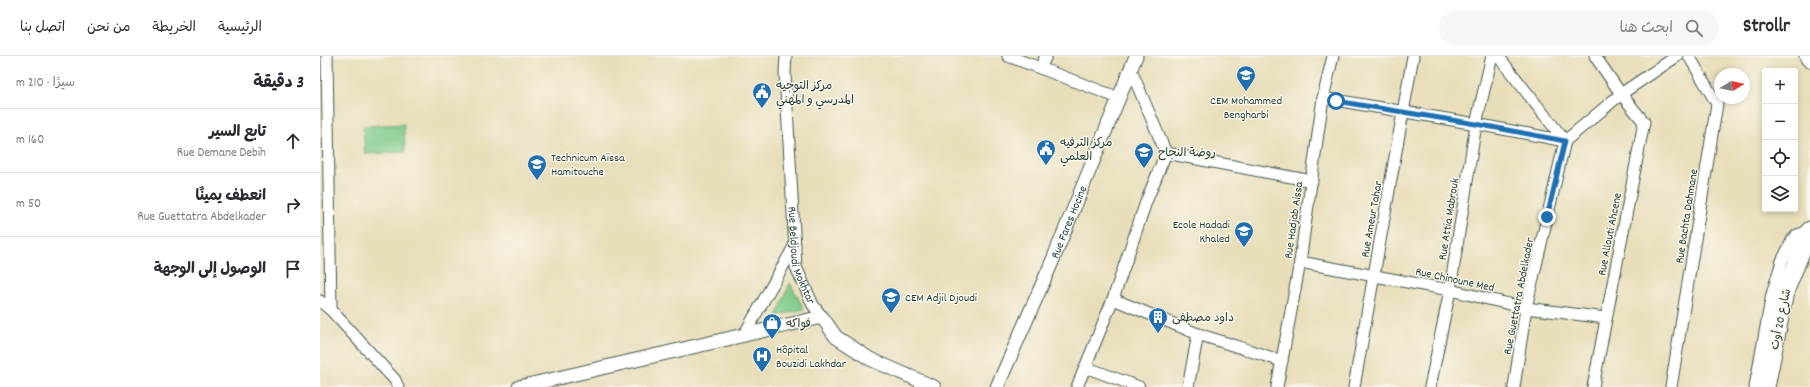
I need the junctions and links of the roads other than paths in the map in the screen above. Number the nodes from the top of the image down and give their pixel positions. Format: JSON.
{"nodes":[{"id":1,"x":327,"y":56,"type":"edge"},
{"id":2,"x":786,"y":56,"type":"edge"},
{"id":3,"x":1008,"y":56,"type":"edge"},
{"id":4,"x":1046,"y":56,"type":"edge"},
{"id":5,"x":1136,"y":56,"type":"edge"},
{"id":6,"x":1333,"y":56,"type":"edge"},
{"id":7,"x":1413,"y":56,"type":"edge"},
{"id":8,"x":1492,"y":56,"type":"edge"},
{"id":9,"x":1498,"y":56,"type":"edge"},
{"id":10,"x":1595,"y":56,"type":"edge"},
{"id":11,"x":1677,"y":56,"type":"edge"},
{"id":12,"x":1689,"y":56,"type":"edge"},
{"id":13,"x":1808,"y":56,"type":"edge"},
{"id":14,"x":1810,"y":59,"type":"edge"},
{"id":15,"x":1040,"y":68,"type":"junction"},
{"id":16,"x":1130,"y":70,"type":"junction"},
{"id":17,"x":1621,"y":94,"type":"junction"},
{"id":18,"x":1119,"y":98,"type":"junction"},
{"id":19,"x":1323,"y":98,"type":"junction"},
{"id":20,"x":1403,"y":112,"type":"junction"},
{"id":21,"x":1476,"y":124,"type":"junction"},
{"id":22,"x":1565,"y":141,"type":"junction"},
{"id":23,"x":1166,"y":153,"type":"junction"},
{"id":24,"x":1312,"y":182,"type":"junction"},
{"id":25,"x":1810,"y":230,"type":"edge"},
{"id":26,"x":795,"y":244,"type":"junction"},
{"id":27,"x":1810,"y":255,"type":"edge"},
{"id":28,"x":325,"y":262,"type":"edge"},
{"id":29,"x":1300,"y":262,"type":"junction"},
{"id":30,"x":1374,"y":277,"type":"junction"},
{"id":31,"x":1450,"y":290,"type":"junction"},
{"id":32,"x":1113,"y":299,"type":"junction"},
{"id":33,"x":320,"y":301,"type":"edge"},
{"id":34,"x":1526,"y":308,"type":"junction"},
{"id":35,"x":331,"y":310,"type":"junction"},
{"id":36,"x":822,"y":317,"type":"junction"},
{"id":37,"x":1606,"y":318,"type":"junction"},
{"id":38,"x":1198,"y":334,"type":"junction"},
{"id":39,"x":744,"y":335,"type":"junction"},
{"id":40,"x":1282,"y":361,"type":"junction"},
{"id":41,"x":1085,"y":367,"type":"junction"},
{"id":42,"x":398,"y":387,"type":"edge"},
{"id":43,"x":519,"y":387,"type":"edge"},
{"id":44,"x":934,"y":387,"type":"edge"},
{"id":45,"x":997,"y":387,"type":"edge"},
{"id":46,"x":1077,"y":387,"type":"edge"},
{"id":47,"x":1139,"y":387,"type":"edge"},
{"id":48,"x":1188,"y":387,"type":"edge"},
{"id":49,"x":1277,"y":387,"type":"edge"},
{"id":50,"x":1354,"y":387,"type":"edge"},
{"id":51,"x":1430,"y":387,"type":"edge"},
{"id":52,"x":1514,"y":387,"type":"edge"},
{"id":53,"x":1593,"y":387,"type":"edge"},
{"id":54,"x":1671,"y":387,"type":"edge"},
{"id":55,"x":1755,"y":387,"type":"edge"},
{"id":56,"x":1766,"y":387,"type":"edge"},
{"id":57,"x":1776,"y":387,"type":"edge"}],
"edges":[{"from":1,"to":28,"type":"street"},
{"from":2,"to":26,"type":"street","name":"Rue Beldjoudi Mokhtar"},
{"from":3,"to":15,"type":"street"},
{"from":4,"to":15,"type":"street"},
{"from":5,"to":16,"type":"street","name":"Rue Fares Hocine"},
{"from":6,"to":19,"type":"street","name":"Rue Hadjab Aissa"},
{"from":7,"to":20,"type":"street","name":"Rue Ameur Tahar"},
{"from":8,"to":21,"type":"street","name":"Rue Attia Mabrouk"},
{"from":9,"to":22,"type":"street"},
{"from":10,"to":17,"type":"street"},
{"from":11,"to":17,"type":"street"},
{"from":12,"to":54,"type":"street","name":"Rue Bachta Dahmane"},
{"from":13,"to":14,"type":"main road"},
{"from":15,"to":18,"type":"street"},
{"from":16,"to":18,"type":"street","name":"Rue Fares Hocine"},
{"from":16,"to":23,"type":"street"},
{"from":17,"to":22,"type":"street"},
{"from":17,"to":37,"type":"street","name":"Rue Allouti Ahcene"},
{"from":18,"to":45,"type":"street","name":"Rue Fares Hocine"},
{"from":19,"to":20,"type":"street"},
{"from":19,"to":24,"type":"street","name":"Rue Hadjab Aissa"},
{"from":20,"to":21,"type":"street"},
{"from":20,"to":30,"type":"street","name":"Rue Ameur Tahar"},
{"from":21,"to":22,"type":"street"},
{"from":21,"to":31,"type":"street","name":"Rue Attia Mabrouk"},
{"from":22,"to":34,"type":"street","name":"Rue Guettatra Abdelkader"},
{"from":23,"to":24,"type":"street"},
{"from":23,"to":32,"type":"street"},
{"from":24,"to":29,"type":"street","name":"Rue Hadjab Aissa"},
{"from":25,"to":55,"type":"street"},
{"from":25,"to":56,"type":"main road","name":"شارع 20 أوت"},
{"from":26,"to":36,"type":"street","name":"Rue Beldjoudi Mokhtar"},
{"from":26,"to":39,"type":"street"},
{"from":27,"to":57,"type":"main road","name":"شارع 20 أوت"},
{"from":28,"to":35,"type":"street"},
{"from":29,"to":30,"type":"street","name":"Rue Chinoune Med"},
{"from":29,"to":40,"type":"street","name":"Rue Hadjab Aissa"},
{"from":30,"to":31,"type":"street","name":"Rue Chinoune Med"},
{"from":30,"to":50,"type":"street","name":"Rue Ameur Tahar"},
{"from":31,"to":34,"type":"street","name":"Rue Chinoune Med"},
{"from":31,"to":51,"type":"street","name":"Rue Attia Mabrouk"},
{"from":32,"to":38,"type":"street"},
{"from":32,"to":41,"type":"street"},
{"from":33,"to":35,"type":"street"},
{"from":34,"to":37,"type":"street","name":"Rue Chinoune Med"},
{"from":34,"to":52,"type":"street","name":"Rue Guettatra Abdelkader"},
{"from":35,"to":42,"type":"street"},
{"from":36,"to":39,"type":"street"},
{"from":36,"to":44,"type":"street","name":"Rue Beldjoudi Mokhtar"},
{"from":37,"to":53,"type":"street","name":"Rue Allouti Ahcene"},
{"from":38,"to":40,"type":"street"},
{"from":38,"to":48,"type":"street"},
{"from":39,"to":43,"type":"street"},
{"from":40,"to":49,"type":"street","name":"Rue Hadjab Aissa"},
{"from":41,"to":46,"type":"street"},
{"from":41,"to":47,"type":"street"}]}
